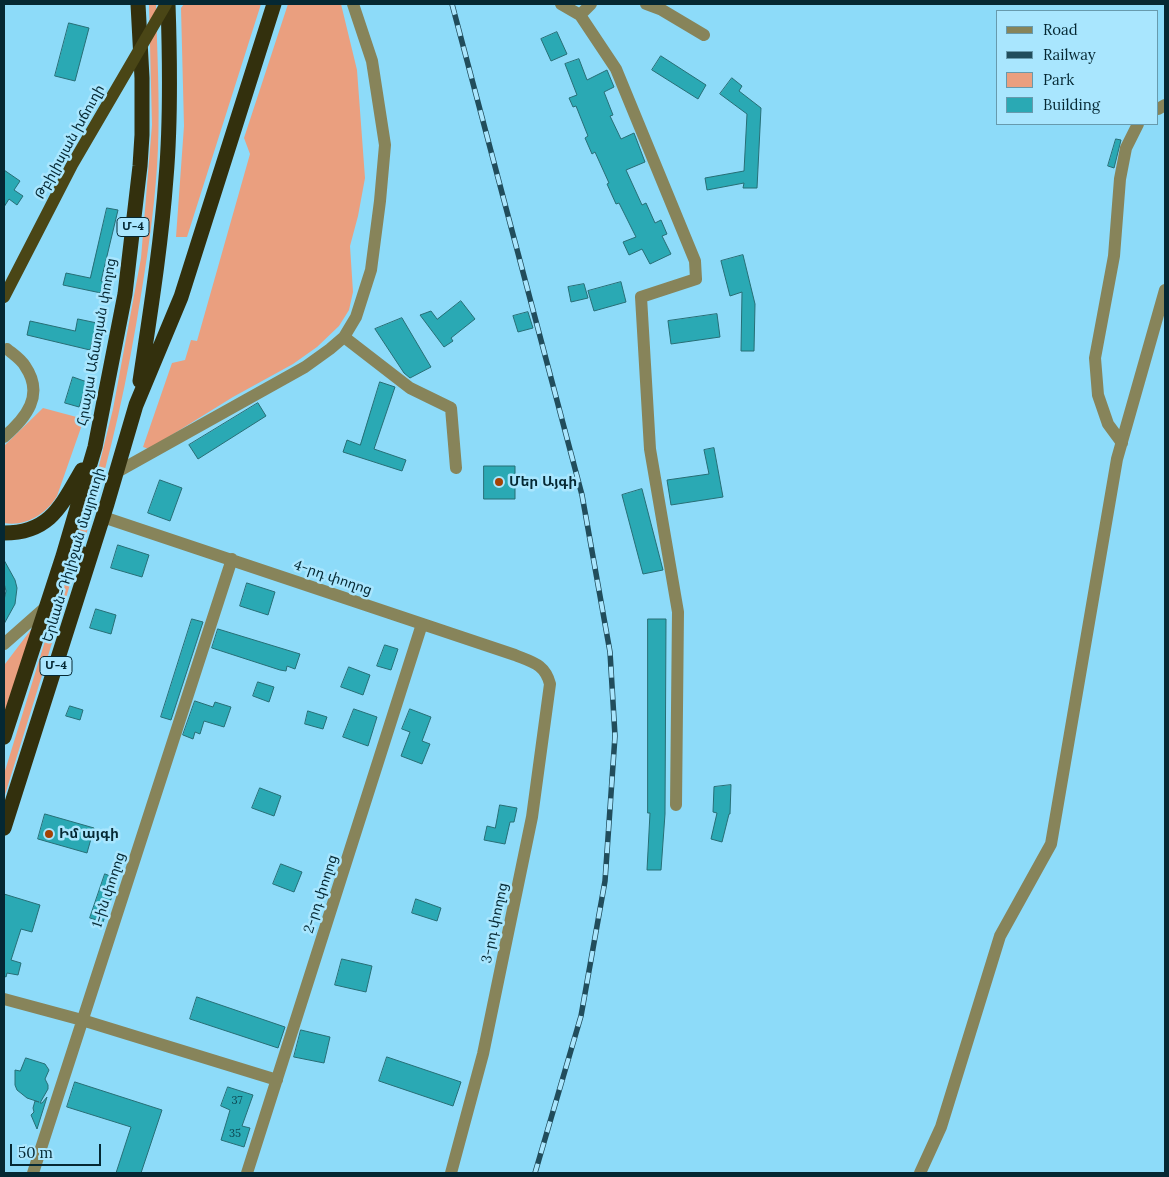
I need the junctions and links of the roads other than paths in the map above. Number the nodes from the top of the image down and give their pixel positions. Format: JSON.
{"nodes":[{"id":1,"x":138,"y":4,"type":"edge"},
{"id":2,"x":167,"y":4,"type":"edge"},
{"id":3,"x":274,"y":4,"type":"edge"},
{"id":4,"x":353,"y":4,"type":"edge"},
{"id":5,"x":561,"y":4,"type":"edge"},
{"id":6,"x":591,"y":4,"type":"edge"},
{"id":7,"x":646,"y":4,"type":"edge"},
{"id":8,"x":580,"y":15,"type":"junction"},
{"id":9,"x":704,"y":35,"type":"dead end"},
{"id":10,"x":1138,"y":125,"type":"edge"},
{"id":11,"x":1165,"y":290,"type":"edge"},
{"id":12,"x":4,"y":297,"type":"edge"},
{"id":13,"x":344,"y":337,"type":"junction"},
{"id":14,"x":7,"y":349,"type":"dead end"},
{"id":15,"x":136,"y":405,"type":"junction"},
{"id":16,"x":4,"y":437,"type":"edge"},
{"id":17,"x":1122,"y":443,"type":"junction"},
{"id":18,"x":95,"y":447,"type":"junction"},
{"id":19,"x":456,"y":468,"type":"dead end"},
{"id":20,"x":117,"y":472,"type":"junction"},
{"id":21,"x":102,"y":517,"type":"junction"},
{"id":22,"x":4,"y":533,"type":"edge"},
{"id":23,"x":63,"y":556,"type":"junction"},
{"id":24,"x":232,"y":559,"type":"junction"},
{"id":25,"x":88,"y":565,"type":"junction"},
{"id":26,"x":47,"y":606,"type":"junction"},
{"id":27,"x":422,"y":624,"type":"junction"},
{"id":28,"x":4,"y":644,"type":"edge"},
{"id":29,"x":548,"y":676,"type":"joint"},
{"id":30,"x":4,"y":737,"type":"edge"},
{"id":31,"x":676,"y":806,"type":"dead end"},
{"id":32,"x":4,"y":828,"type":"edge"},
{"id":33,"x":4,"y":999,"type":"edge"},
{"id":34,"x":82,"y":1020,"type":"junction"},
{"id":35,"x":278,"y":1080,"type":"junction"},
{"id":36,"x":33,"y":1173,"type":"edge"},
{"id":37,"x":247,"y":1173,"type":"edge"},
{"id":38,"x":452,"y":1173,"type":"edge"},
{"id":39,"x":920,"y":1173,"type":"edge"}],
"edges":[{"from":1,"to":18,"type":"highway","name":"Հրաչյա Աճառյան փողոց","number":"Մ-4"},
{"from":2,"to":12,"type":"main road","name":"Թբիլիսյան խճուղի","bridge":true},
{"from":2,"to":15,"type":"highway","number":"Մ-4"},
{"from":3,"to":15,"type":"highway"},
{"from":4,"to":13,"type":"street"},
{"from":5,"to":8,"type":"street"},
{"from":6,"to":8,"type":"street"},
{"from":7,"to":9,"type":"street"},
{"from":8,"to":31,"type":"street"},
{"from":10,"to":17,"type":"street"},
{"from":11,"to":17,"type":"street"},
{"from":13,"to":19,"type":"street"},
{"from":13,"to":20,"type":"street"},
{"from":14,"to":16,"type":"street"},
{"from":15,"to":20,"type":"highway","name":"Երևան-Դիլիջան մայրուղի","number":"Մ-4"},
{"from":17,"to":39,"type":"street"},
{"from":18,"to":22,"type":"highway"},
{"from":18,"to":23,"type":"highway","name":"Երևան-Դիլիջան մայրուղի","number":"Մ-4"},
{"from":20,"to":21,"type":"highway","name":"Երևան-Դիլիջան մայրուղի","number":"Մ-4"},
{"from":21,"to":24,"type":"street","name":"4-րդ փողոց"},
{"from":21,"to":25,"type":"highway","name":"Երևան-Դիլիջան մայրուղի","number":"Մ-4"},
{"from":23,"to":25,"type":"highway"},
{"from":23,"to":26,"type":"highway","name":"Երևան-Դիլիջան մայրուղի","number":"Մ-4"},
{"from":24,"to":27,"type":"street","name":"4-րդ փողոց"},
{"from":24,"to":34,"type":"street","name":"1-ին փողոց"},
{"from":25,"to":32,"type":"highway","name":"Երևան-Դիլիջան մայրուղի","number":"Մ-4"},
{"from":26,"to":28,"type":"street"},
{"from":26,"to":30,"type":"highway","name":"Երևան-Դիլիջան մայրուղի","number":"Մ-4"},
{"from":27,"to":29,"type":"street","name":"4-րդ փողոց"},
{"from":27,"to":35,"type":"street","name":"2-րդ փողոց"},
{"from":29,"to":38,"type":"street","name":"3-րդ փողոց"},
{"from":33,"to":34,"type":"street"},
{"from":34,"to":35,"type":"street"},
{"from":34,"to":36,"type":"street","name":"1-ին փողոց"},
{"from":35,"to":37,"type":"street","name":"2-րդ փողոց"}]}
